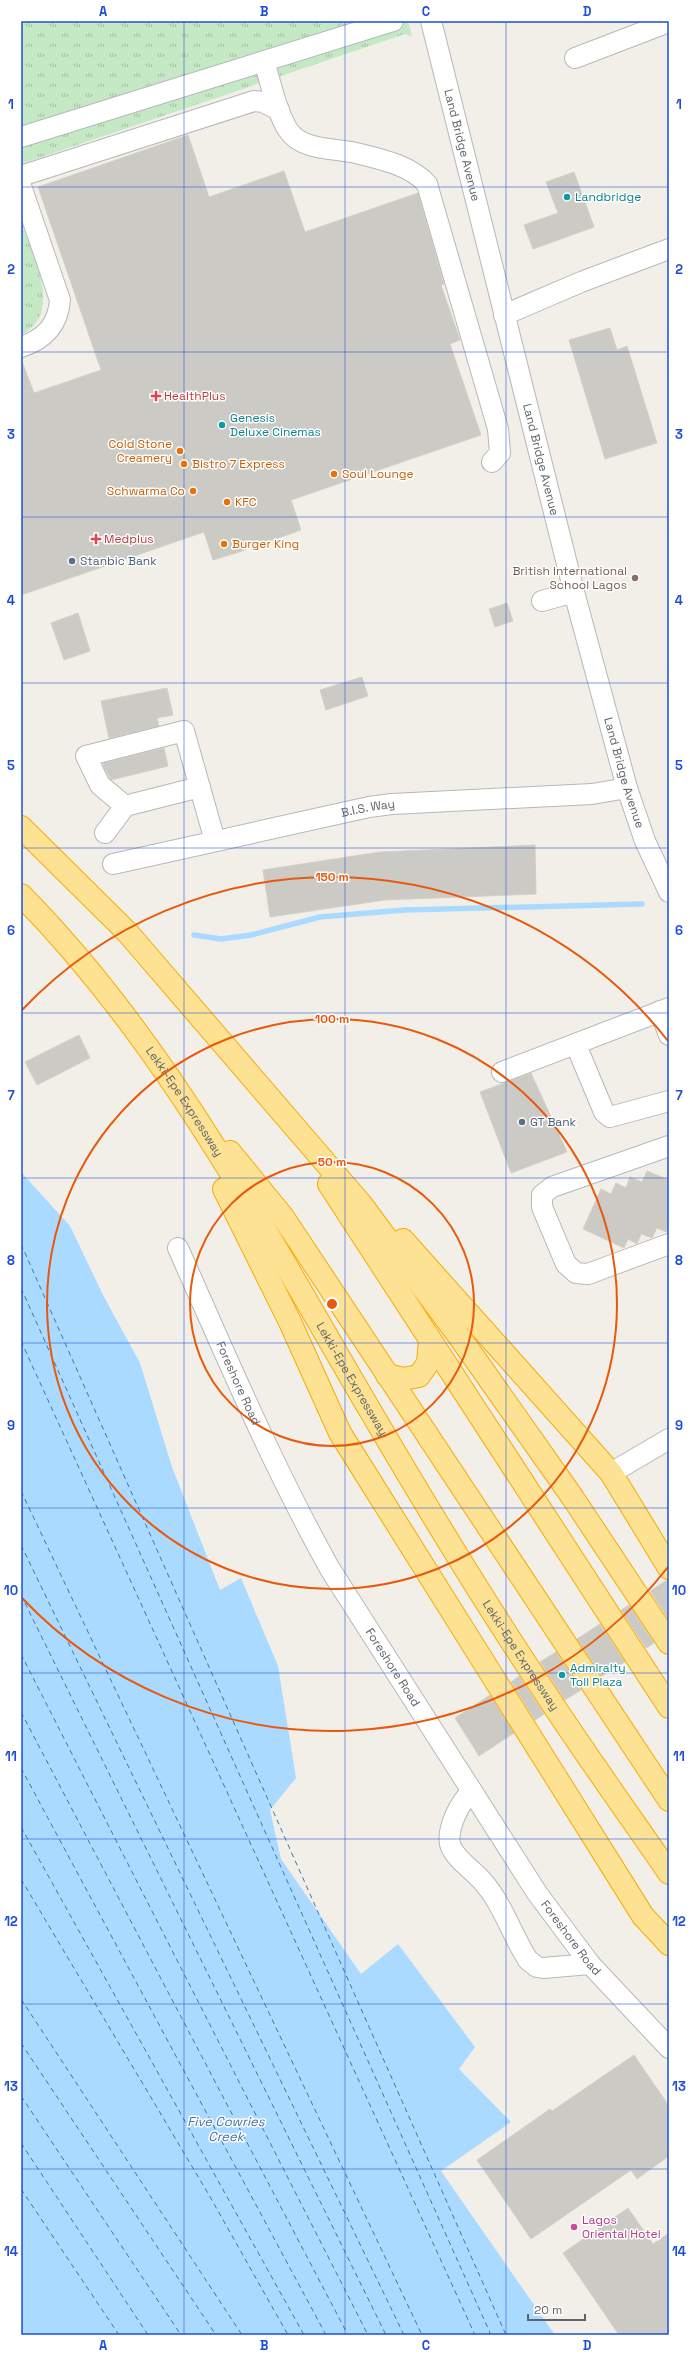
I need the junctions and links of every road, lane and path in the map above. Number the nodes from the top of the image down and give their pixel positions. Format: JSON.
{"nodes":[{"id":1,"x":393,"y":21,"type":"edge"},
{"id":2,"x":431,"y":21,"type":"edge"},
{"id":3,"x":669,"y":22,"type":"edge"},
{"id":4,"x":576,"y":58,"type":"dead end"},
{"id":5,"x":264,"y":61,"type":"junction"},
{"id":6,"x":279,"y":110,"type":"junction"},
{"id":7,"x":21,"y":137,"type":"edge"},
{"id":8,"x":21,"y":176,"type":"edge"},
{"id":9,"x":21,"y":186,"type":"edge"},
{"id":10,"x":669,"y":249,"type":"edge"},
{"id":11,"x":504,"y":315,"type":"junction"},
{"id":12,"x":21,"y":347,"type":"edge"},
{"id":13,"x":492,"y":462,"type":"dead end"},
{"id":14,"x":574,"y":592,"type":"junction"},
{"id":15,"x":542,"y":601,"type":"dead end"},
{"id":16,"x":200,"y":787,"type":"junction"},
{"id":17,"x":627,"y":788,"type":"junction"},
{"id":18,"x":125,"y":806,"type":"junction"},
{"id":19,"x":21,"y":827,"type":"edge"},
{"id":20,"x":105,"y":833,"type":"dead end"},
{"id":21,"x":215,"y":841,"type":"junction"},
{"id":22,"x":113,"y":864,"type":"dead end"},
{"id":23,"x":669,"y":892,"type":"edge"},
{"id":24,"x":21,"y":895,"type":"edge"},
{"id":25,"x":664,"y":1010,"type":"edge"},
{"id":26,"x":669,"y":1035,"type":"edge"},
{"id":27,"x":576,"y":1045,"type":"junction"},
{"id":28,"x":502,"y":1072,"type":"dead end"},
{"id":29,"x":168,"y":1074,"type":"junction"},
{"id":30,"x":669,"y":1101,"type":"edge"},
{"id":31,"x":277,"y":1104,"type":"junction"},
{"id":32,"x":669,"y":1146,"type":"edge"},
{"id":33,"x":669,"y":1244,"type":"edge"},
{"id":34,"x":178,"y":1248,"type":"dead end"},
{"id":35,"x":430,"y":1340,"type":"junction"},
{"id":36,"x":387,"y":1375,"type":"junction"},
{"id":37,"x":669,"y":1439,"type":"edge"},
{"id":38,"x":611,"y":1473,"type":"junction"},
{"id":39,"x":669,"y":1568,"type":"edge"},
{"id":40,"x":669,"y":1643,"type":"edge"},
{"id":41,"x":669,"y":1707,"type":"edge"},
{"id":42,"x":472,"y":1791,"type":"junction"},
{"id":43,"x":669,"y":1800,"type":"edge"},
{"id":44,"x":669,"y":1873,"type":"edge"},
{"id":45,"x":669,"y":1944,"type":"edge"},
{"id":46,"x":590,"y":1964,"type":"junction"},
{"id":47,"x":669,"y":2048,"type":"edge"}],
"edges":[{"from":1,"to":5,"type":"street"},
{"from":2,"to":11,"type":"street","name":"Land Bridge Avenue"},
{"from":3,"to":4,"type":"street"},
{"from":5,"to":6,"type":"street"},
{"from":5,"to":7,"type":"street"},
{"from":6,"to":8,"type":"street"},
{"from":6,"to":13,"type":"street"},
{"from":9,"to":12,"type":"street"},
{"from":10,"to":11,"type":"street"},
{"from":11,"to":14,"type":"street","name":"Land Bridge Avenue"},
{"from":14,"to":15,"type":"street"},
{"from":14,"to":17,"type":"street","name":"Land Bridge Avenue"},
{"from":16,"to":18,"type":"street"},
{"from":16,"to":18,"type":"street"},
{"from":16,"to":21,"type":"street"},
{"from":17,"to":21,"type":"street","name":"B.I.S. Way"},
{"from":17,"to":23,"type":"street","name":"Land Bridge Avenue"},
{"from":18,"to":20,"type":"street"},
{"from":19,"to":31,"type":"highway"},
{"from":21,"to":22,"type":"street","name":"B.I.S. Way"},
{"from":24,"to":29,"type":"highway","name":"Lekki-Epe Expressway"},
{"from":25,"to":26,"type":"street"},
{"from":25,"to":27,"type":"street"},
{"from":27,"to":28,"type":"street"},
{"from":27,"to":30,"type":"street"},
{"from":29,"to":36,"type":"highway"},
{"from":29,"to":44,"type":"highway","name":"Lekki-Epe Expressway"},
{"from":29,"to":45,"type":"highway"},
{"from":31,"to":35,"type":"highway"},
{"from":31,"to":38,"type":"highway"},
{"from":31,"to":40,"type":"highway"},
{"from":32,"to":33,"type":"street"},
{"from":34,"to":42,"type":"street","name":"Foreshore Road"},
{"from":35,"to":36,"type":"highway"},
{"from":35,"to":41,"type":"highway"},
{"from":36,"to":43,"type":"highway"},
{"from":37,"to":38,"type":"street"},
{"from":38,"to":39,"type":"highway"},
{"from":42,"to":46,"type":"street","name":"Foreshore Road"},
{"from":42,"to":46,"type":"street"},
{"from":46,"to":47,"type":"street","name":"Foreshore Road"}]}
